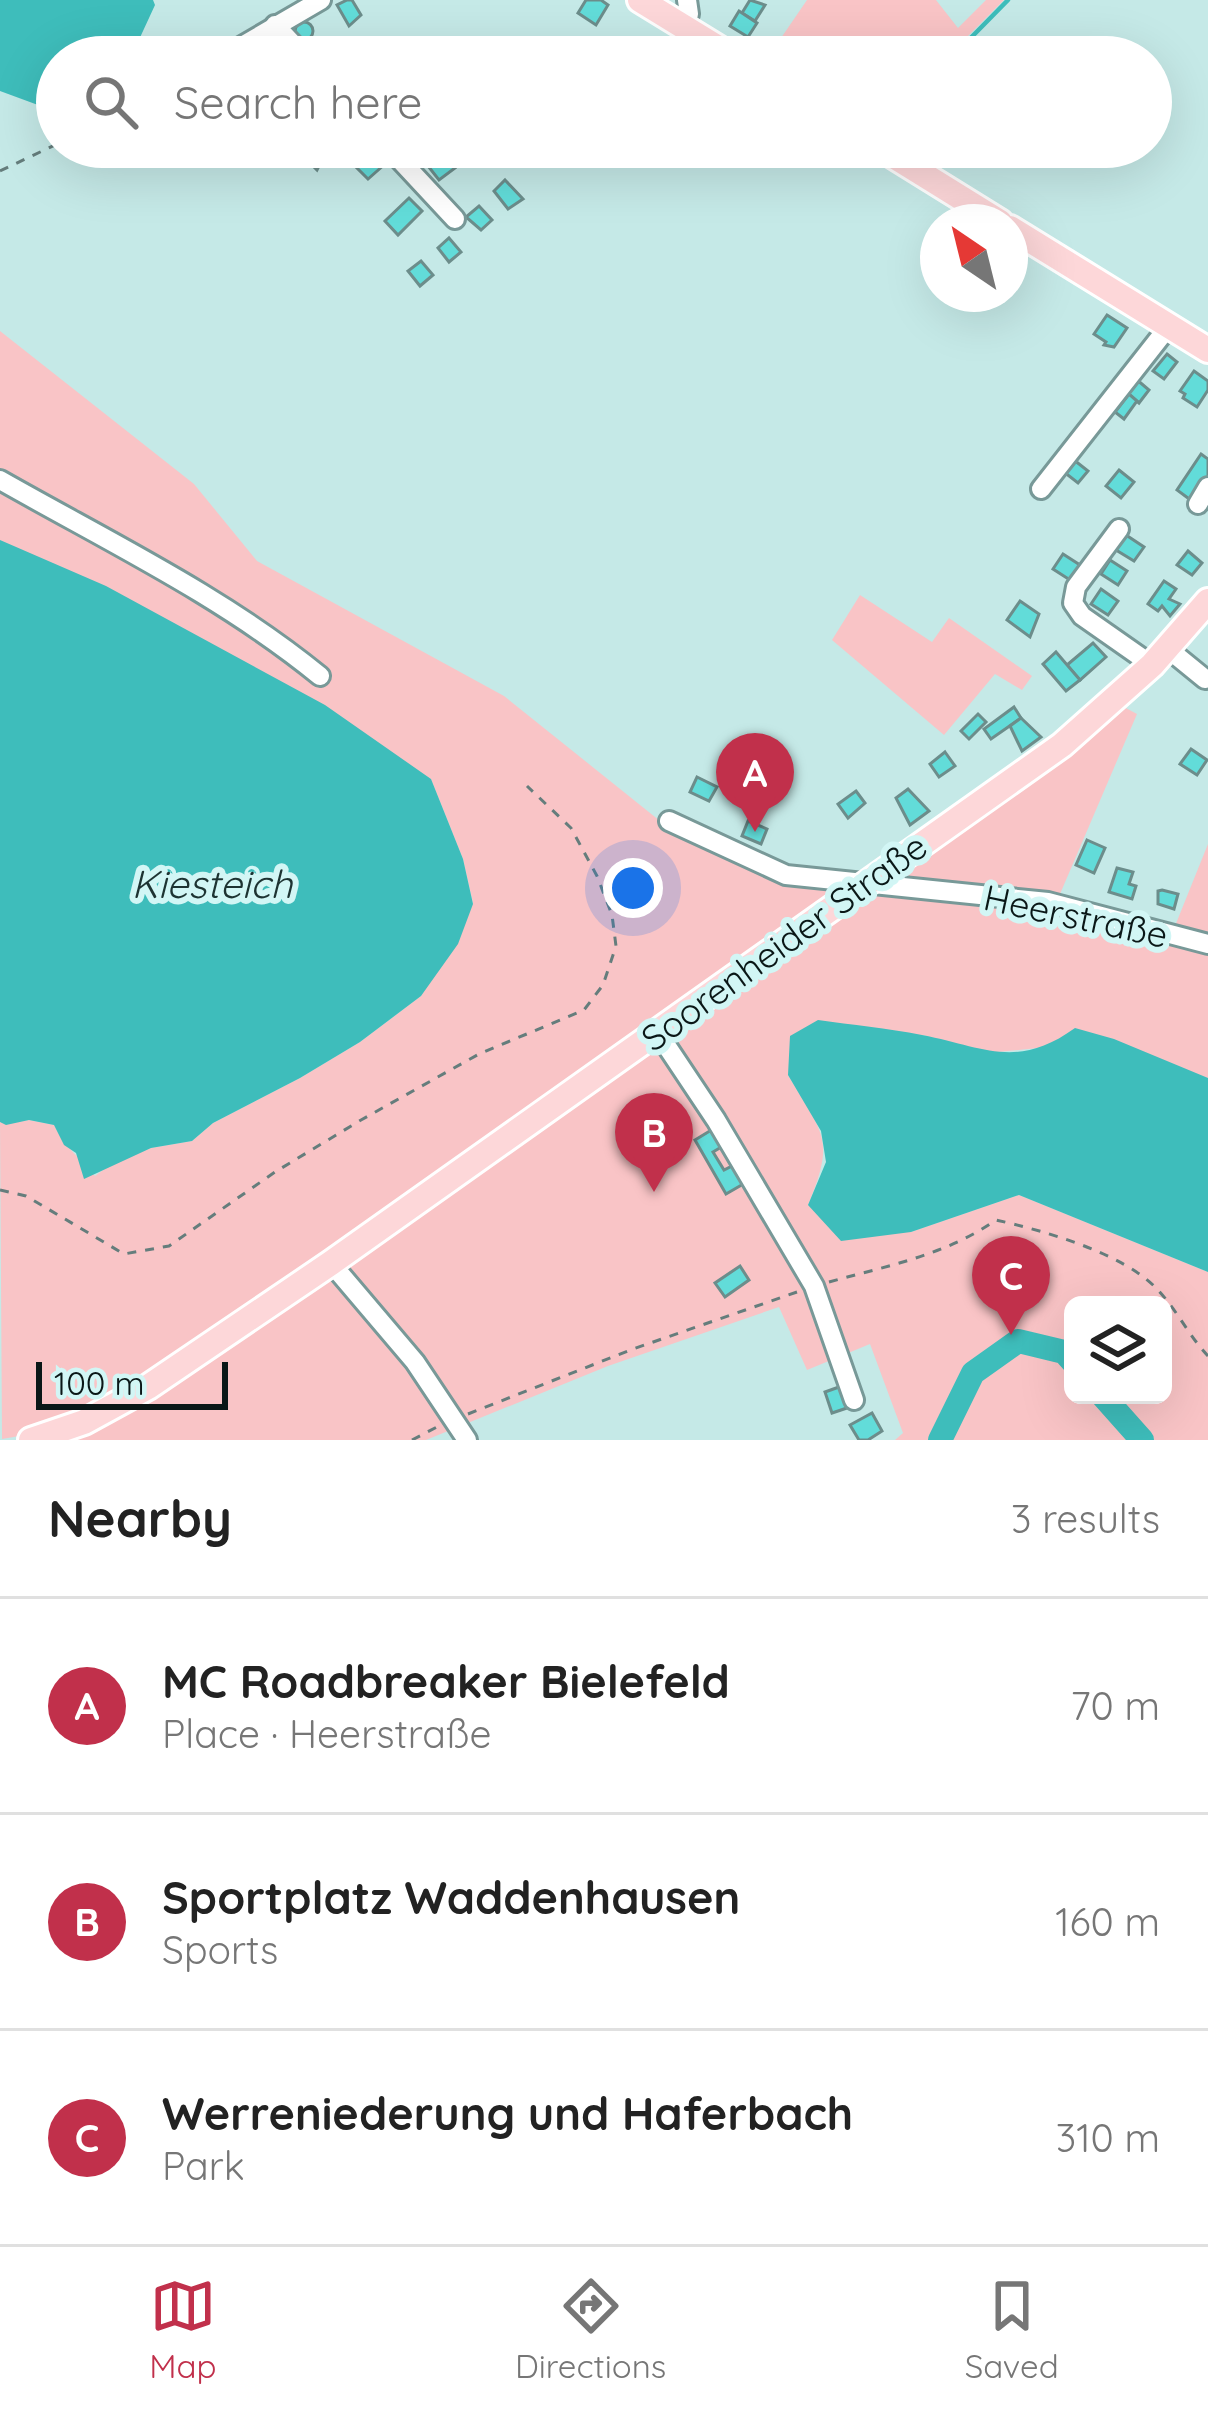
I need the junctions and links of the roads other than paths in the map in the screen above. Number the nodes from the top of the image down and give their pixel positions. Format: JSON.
{"nodes":[{"id":1,"x":321,"y":0,"type":"edge"},
{"id":2,"x":640,"y":0,"type":"edge"},
{"id":3,"x":275,"y":25,"type":"junction"},
{"id":4,"x":257,"y":36,"type":"edge"},
{"id":5,"x":285,"y":36,"type":"edge"},
{"id":6,"x":699,"y":36,"type":"edge"},
{"id":7,"x":408,"y":168,"type":"edge"},
{"id":8,"x":913,"y":168,"type":"edge"},
{"id":9,"x":971,"y":204,"type":"edge"},
{"id":10,"x":455,"y":219,"type":"dead end"},
{"id":11,"x":1028,"y":239,"type":"edge"},
{"id":12,"x":1169,"y":326,"type":"junction"},
{"id":13,"x":1208,"y":350,"type":"edge"},
{"id":14,"x":0,"y":480,"type":"edge"},
{"id":15,"x":1041,"y":489,"type":"dead end"},
{"id":16,"x":1119,"y":529,"type":"dead end"},
{"id":17,"x":1208,"y":601,"type":"edge"},
{"id":18,"x":1159,"y":656,"type":"junction"},
{"id":19,"x":320,"y":676,"type":"dead end"},
{"id":20,"x":1205,"y":679,"type":"dead end"},
{"id":21,"x":669,"y":820,"type":"dead end"},
{"id":22,"x":867,"y":882,"type":"junction"},
{"id":23,"x":1208,"y":944,"type":"edge"},
{"id":24,"x":658,"y":1033,"type":"junction"},
{"id":25,"x":331,"y":1263,"type":"junction"},
{"id":26,"x":854,"y":1400,"type":"dead end"},
{"id":27,"x":31,"y":1440,"type":"edge"},
{"id":28,"x":467,"y":1440,"type":"edge"}],
"edges":[{"from":1,"to":3,"type":"street"},
{"from":2,"to":6,"type":"main road"},
{"from":3,"to":4,"type":"street"},
{"from":3,"to":5,"type":"street"},
{"from":7,"to":10,"type":"street"},
{"from":8,"to":9,"type":"main road"},
{"from":11,"to":12,"type":"main road"},
{"from":12,"to":13,"type":"main road"},
{"from":12,"to":15,"type":"street"},
{"from":14,"to":19,"type":"street"},
{"from":16,"to":18,"type":"street"},
{"from":17,"to":18,"type":"main road","name":"Soorenheider Straße"},
{"from":18,"to":20,"type":"street"},
{"from":18,"to":22,"type":"main road","name":"Soorenheider Straße"},
{"from":21,"to":22,"type":"street","name":"Heerstraße"},
{"from":22,"to":23,"type":"street","name":"Heerstraße"},
{"from":22,"to":24,"type":"main road","name":"Soorenheider Straße"},
{"from":24,"to":25,"type":"main road","name":"Soorenheider Straße"},
{"from":24,"to":26,"type":"street"},
{"from":25,"to":27,"type":"main road","name":"Soorenheider Straße"},
{"from":25,"to":28,"type":"street"}]}
